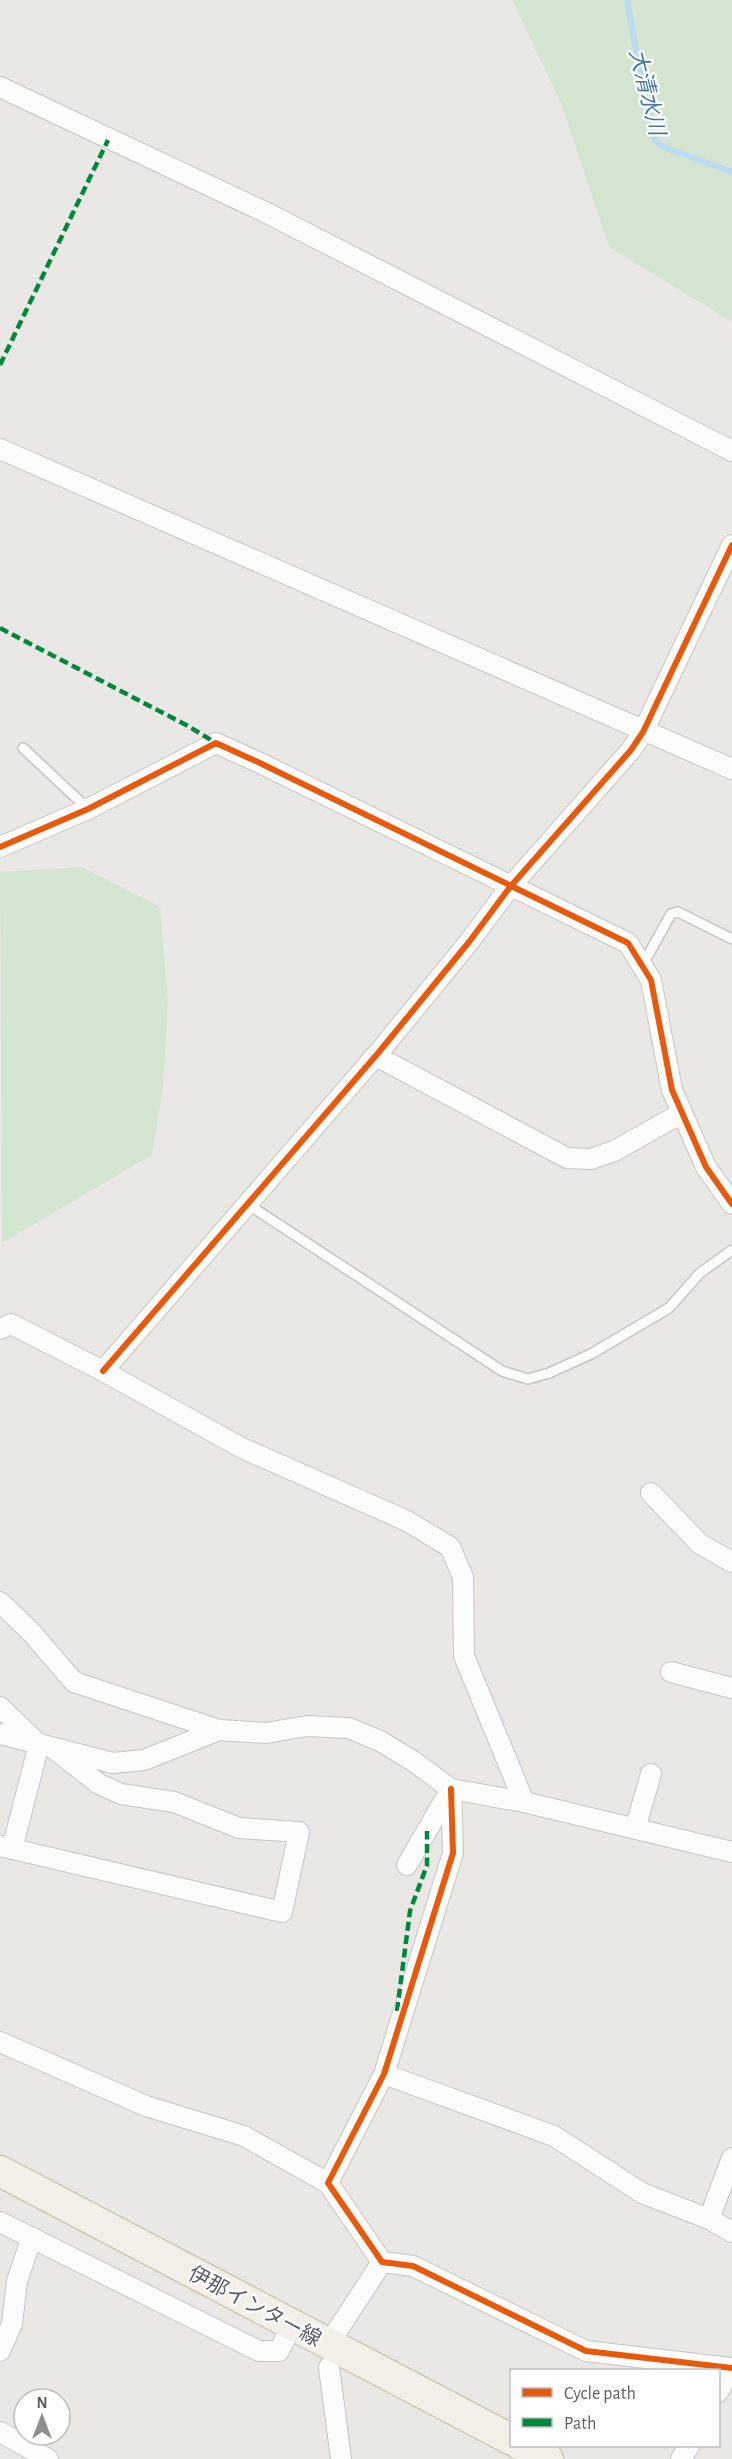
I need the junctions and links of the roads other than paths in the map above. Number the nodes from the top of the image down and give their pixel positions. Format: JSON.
{"nodes":[{"id":1,"x":0,"y":87,"type":"edge"},
{"id":2,"x":0,"y":449,"type":"edge"},
{"id":3,"x":732,"y":451,"type":"edge"},
{"id":4,"x":732,"y":545,"type":"edge"},
{"id":5,"x":643,"y":732,"type":"junction"},
{"id":6,"x":23,"y":748,"type":"dead end"},
{"id":7,"x":732,"y":769,"type":"edge"},
{"id":8,"x":88,"y":809,"type":"junction"},
{"id":9,"x":0,"y":847,"type":"edge"},
{"id":10,"x":510,"y":887,"type":"junction"},
{"id":11,"x":732,"y":939,"type":"edge"},
{"id":12,"x":642,"y":966,"type":"junction"},
{"id":13,"x":376,"y":1056,"type":"junction"},
{"id":14,"x":682,"y":1113,"type":"junction"},
{"id":15,"x":732,"y":1204,"type":"edge"},
{"id":16,"x":249,"y":1205,"type":"junction"},
{"id":17,"x":732,"y":1250,"type":"edge"},
{"id":18,"x":4,"y":1324,"type":"edge"},
{"id":19,"x":103,"y":1371,"type":"junction"},
{"id":20,"x":651,"y":1493,"type":"dead end"},
{"id":21,"x":732,"y":1562,"type":"edge"},
{"id":22,"x":0,"y":1602,"type":"edge"},
{"id":23,"x":671,"y":1672,"type":"dead end"},
{"id":24,"x":732,"y":1688,"type":"edge"},
{"id":25,"x":0,"y":1707,"type":"edge"},
{"id":26,"x":219,"y":1730,"type":"junction"},
{"id":27,"x":0,"y":1734,"type":"edge"},
{"id":28,"x":46,"y":1746,"type":"junction"},
{"id":29,"x":651,"y":1774,"type":"dead end"},
{"id":30,"x":451,"y":1789,"type":"junction"},
{"id":31,"x":524,"y":1802,"type":"junction"},
{"id":32,"x":635,"y":1829,"type":"junction"},
{"id":33,"x":6,"y":1847,"type":"edge"},
{"id":34,"x":732,"y":1852,"type":"edge"},
{"id":35,"x":407,"y":1865,"type":"dead end"},
{"id":36,"x":0,"y":2042,"type":"edge"},
{"id":37,"x":384,"y":2074,"type":"junction"},
{"id":38,"x":732,"y":2158,"type":"edge"},
{"id":39,"x":0,"y":2171,"type":"edge"},
{"id":40,"x":328,"y":2183,"type":"junction"},
{"id":41,"x":709,"y":2219,"type":"junction"},
{"id":42,"x":0,"y":2222,"type":"edge"},
{"id":43,"x":732,"y":2232,"type":"edge"},
{"id":44,"x":32,"y":2237,"type":"junction"},
{"id":45,"x":382,"y":2262,"type":"junction"},
{"id":46,"x":292,"y":2325,"type":"junction"},
{"id":47,"x":0,"y":2351,"type":"edge"},
{"id":48,"x":328,"y":2356,"type":"junction"},
{"id":49,"x":732,"y":2368,"type":"edge"},
{"id":50,"x":720,"y":2389,"type":"edge"},
{"id":51,"x":0,"y":2432,"type":"edge"},
{"id":52,"x":510,"y":2439,"type":"edge"},
{"id":53,"x":526,"y":2447,"type":"edge"},
{"id":54,"x":48,"y":2459,"type":"edge"},
{"id":55,"x":341,"y":2459,"type":"edge"},
{"id":56,"x":548,"y":2459,"type":"edge"}],
"edges":[{"from":1,"to":3,"type":"street"},
{"from":2,"to":5,"type":"street"},
{"from":4,"to":5,"type":"street"},
{"from":5,"to":7,"type":"street"},
{"from":5,"to":10,"type":"street"},
{"from":6,"to":8,"type":"lane"},
{"from":8,"to":9,"type":"street"},
{"from":8,"to":10,"type":"street"},
{"from":10,"to":12,"type":"street"},
{"from":10,"to":13,"type":"street"},
{"from":11,"to":12,"type":"lane"},
{"from":12,"to":14,"type":"street"},
{"from":13,"to":14,"type":"street"},
{"from":13,"to":16,"type":"street"},
{"from":14,"to":15,"type":"street"},
{"from":16,"to":17,"type":"lane"},
{"from":16,"to":19,"type":"street"},
{"from":18,"to":19,"type":"street"},
{"from":19,"to":31,"type":"street"},
{"from":20,"to":21,"type":"street"},
{"from":22,"to":26,"type":"street"},
{"from":23,"to":24,"type":"street"},
{"from":25,"to":28,"type":"street"},
{"from":26,"to":28,"type":"street"},
{"from":26,"to":30,"type":"street"},
{"from":27,"to":28,"type":"street"},
{"from":28,"to":33,"type":"street"},
{"from":28,"to":33,"type":"street"},
{"from":29,"to":32,"type":"street"},
{"from":30,"to":31,"type":"street"},
{"from":30,"to":35,"type":"street"},
{"from":30,"to":37,"type":"street"},
{"from":31,"to":32,"type":"street"},
{"from":32,"to":34,"type":"street"},
{"from":36,"to":40,"type":"street"},
{"from":37,"to":40,"type":"street"},
{"from":37,"to":41,"type":"street"},
{"from":38,"to":41,"type":"street"},
{"from":39,"to":46,"type":"main road","name":"伊那インター線"},
{"from":40,"to":45,"type":"street"},
{"from":41,"to":43,"type":"street"},
{"from":42,"to":44,"type":"street"},
{"from":44,"to":46,"type":"street"},
{"from":44,"to":47,"type":"street"},
{"from":45,"to":48,"type":"street"},
{"from":45,"to":49,"type":"street"},
{"from":46,"to":48,"type":"main road","name":"伊那インター線"},
{"from":48,"to":52,"type":"main road","name":"伊那インター線"},
{"from":48,"to":55,"type":"street"},
{"from":49,"to":50,"type":"street"},
{"from":51,"to":54,"type":"street"},
{"from":53,"to":56,"type":"main road"}]}
